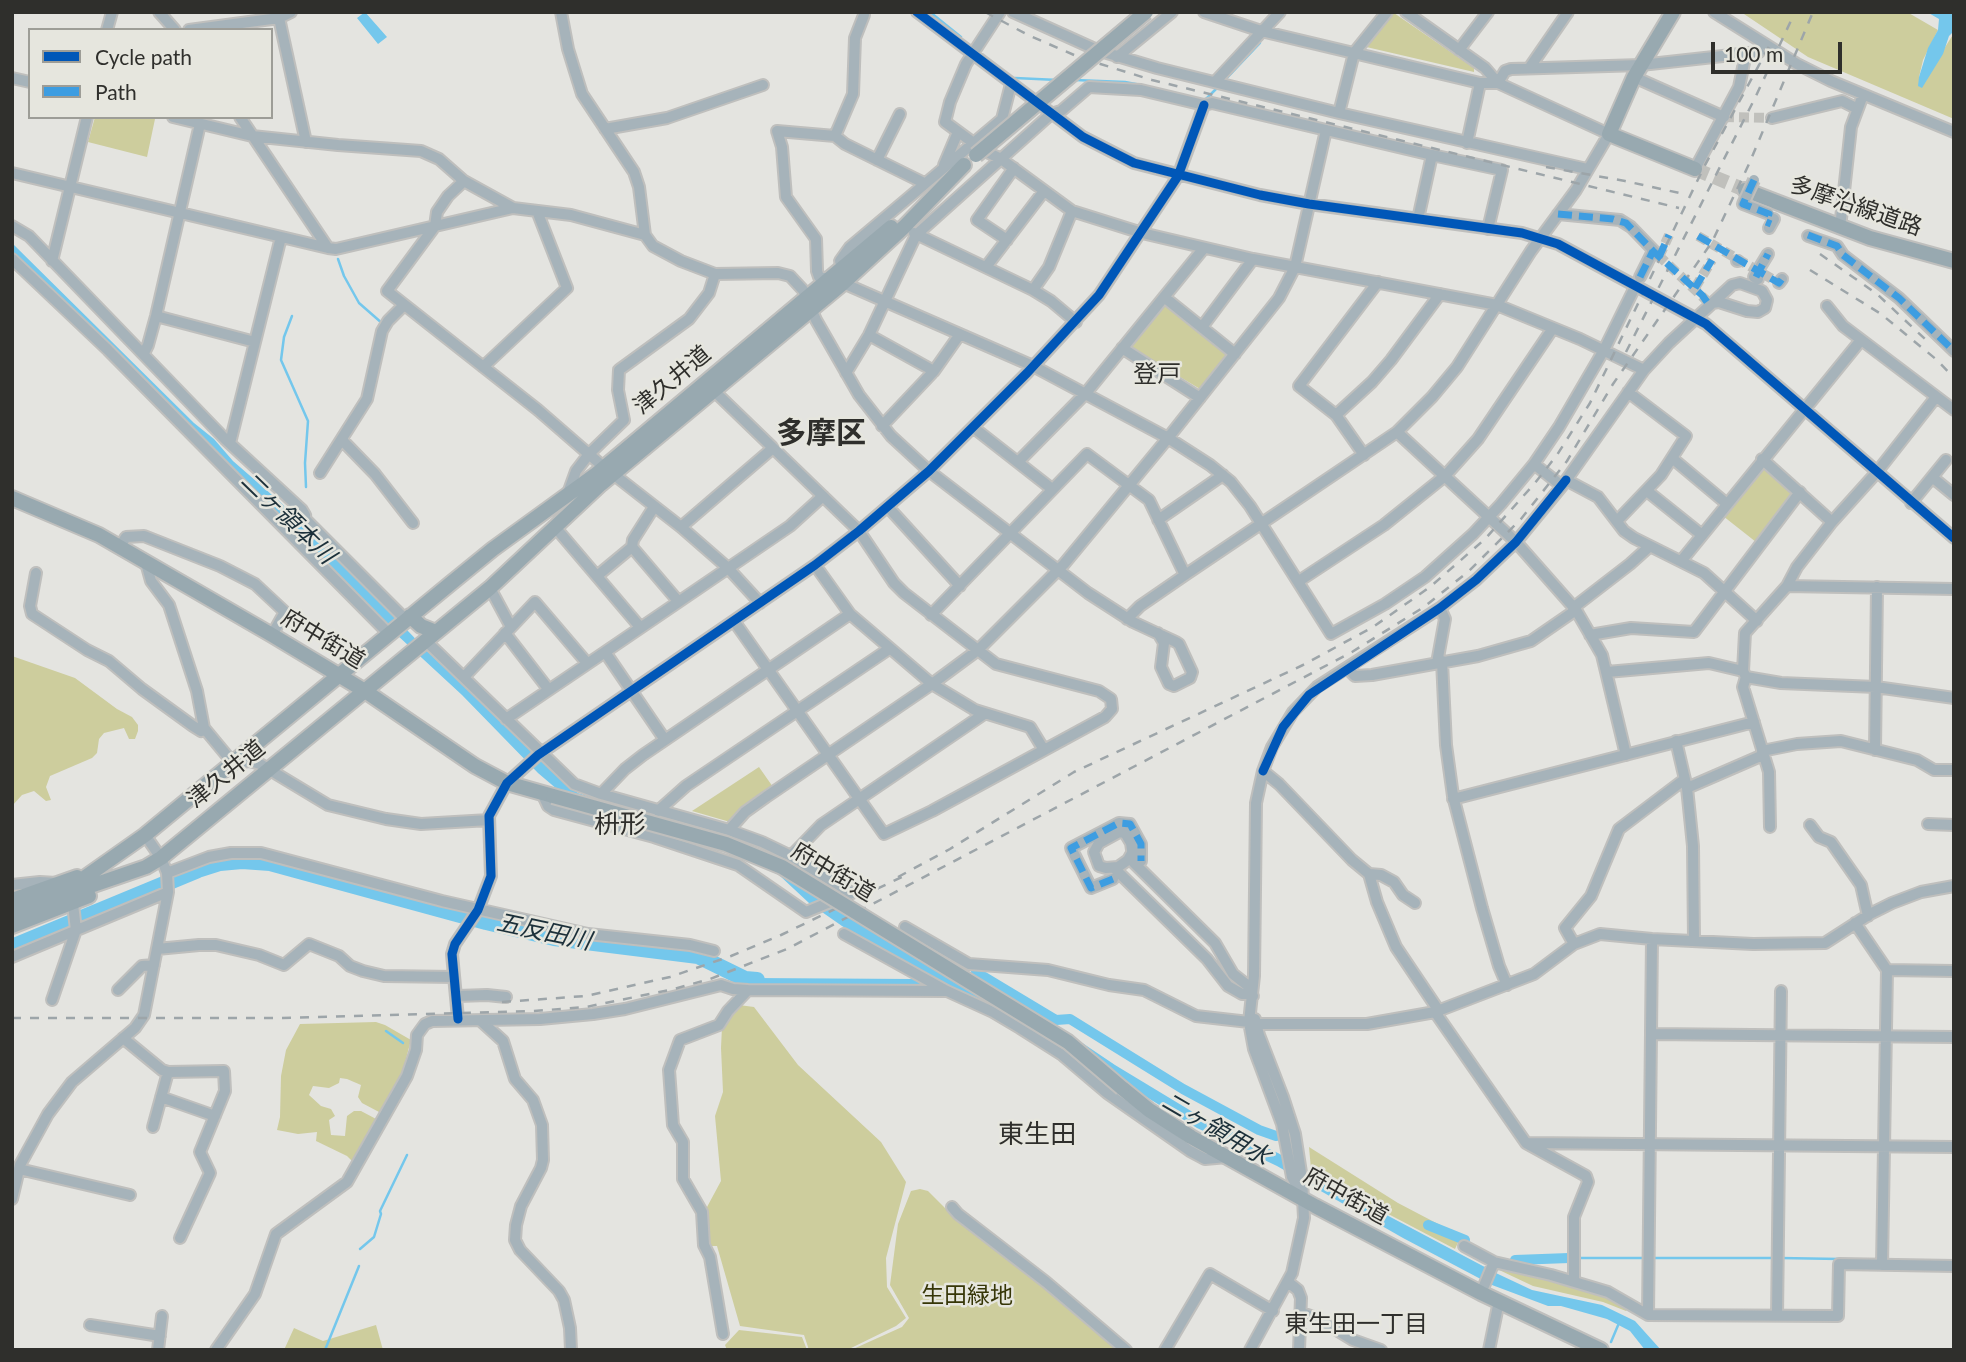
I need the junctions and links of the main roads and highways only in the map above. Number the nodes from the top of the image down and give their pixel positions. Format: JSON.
{"nodes":[{"id":1,"x":1144,"y":12,"type":"edge"},
{"id":2,"x":1673,"y":12,"type":"edge"},
{"id":3,"x":971,"y":154,"type":"junction"},
{"id":4,"x":1695,"y":169,"type":"tunnel mouth"},
{"id":5,"x":1744,"y":194,"type":"tunnel mouth"},
{"id":6,"x":1954,"y":261,"type":"edge"},
{"id":7,"x":836,"y":281,"type":"junction"},
{"id":8,"x":609,"y":471,"type":"junction"},
{"id":9,"x":12,"y":498,"type":"edge"},
{"id":10,"x":400,"y":625,"type":"junction"},
{"id":11,"x":424,"y":642,"type":"junction"},
{"id":12,"x":340,"y":675,"type":"junction"},
{"id":13,"x":365,"y":691,"type":"junction"},
{"id":14,"x":105,"y":863,"type":"junction"},
{"id":15,"x":146,"y":867,"type":"junction"},
{"id":16,"x":12,"y":900,"type":"edge"},
{"id":17,"x":51,"y":900,"type":"junction"},
{"id":18,"x":12,"y":914,"type":"edge"},
{"id":19,"x":12,"y":926,"type":"edge"},
{"id":20,"x":1601,"y":1350,"type":"edge"}],
"edges":[{"from":1,"to":3,"type":"main road","bridge":true},
{"from":2,"to":4,"type":"main road"},
{"from":3,"to":7,"type":"main road","name":"津久井道"},
{"from":3,"to":7,"type":"main road","name":"津久井道"},
{"from":5,"to":6,"type":"main road","name":"多摩沿線道路"},
{"from":7,"to":8,"type":"main road","name":"津久井道"},
{"from":8,"to":10,"type":"main road","name":"津久井道"},
{"from":8,"to":11,"type":"main road","name":"津久井道"},
{"from":9,"to":12,"type":"main road","name":"府中街道"},
{"from":10,"to":11,"type":"main road"},
{"from":10,"to":12,"type":"main road","name":"津久井道"},
{"from":11,"to":13,"type":"main road","name":"津久井道"},
{"from":12,"to":13,"type":"main road","name":"府中街道"},
{"from":12,"to":14,"type":"main road","name":"津久井道"},
{"from":13,"to":15,"type":"main road","name":"津久井道"},
{"from":13,"to":20,"type":"main road","name":"府中街道","bridge":true},
{"from":14,"to":16,"type":"main road"},
{"from":14,"to":17,"type":"main road","name":"津久井道"},
{"from":15,"to":17,"type":"main road","name":"津久井道"},
{"from":15,"to":19,"type":"main road"},
{"from":17,"to":18,"type":"main road","name":"津久井道"}]}
